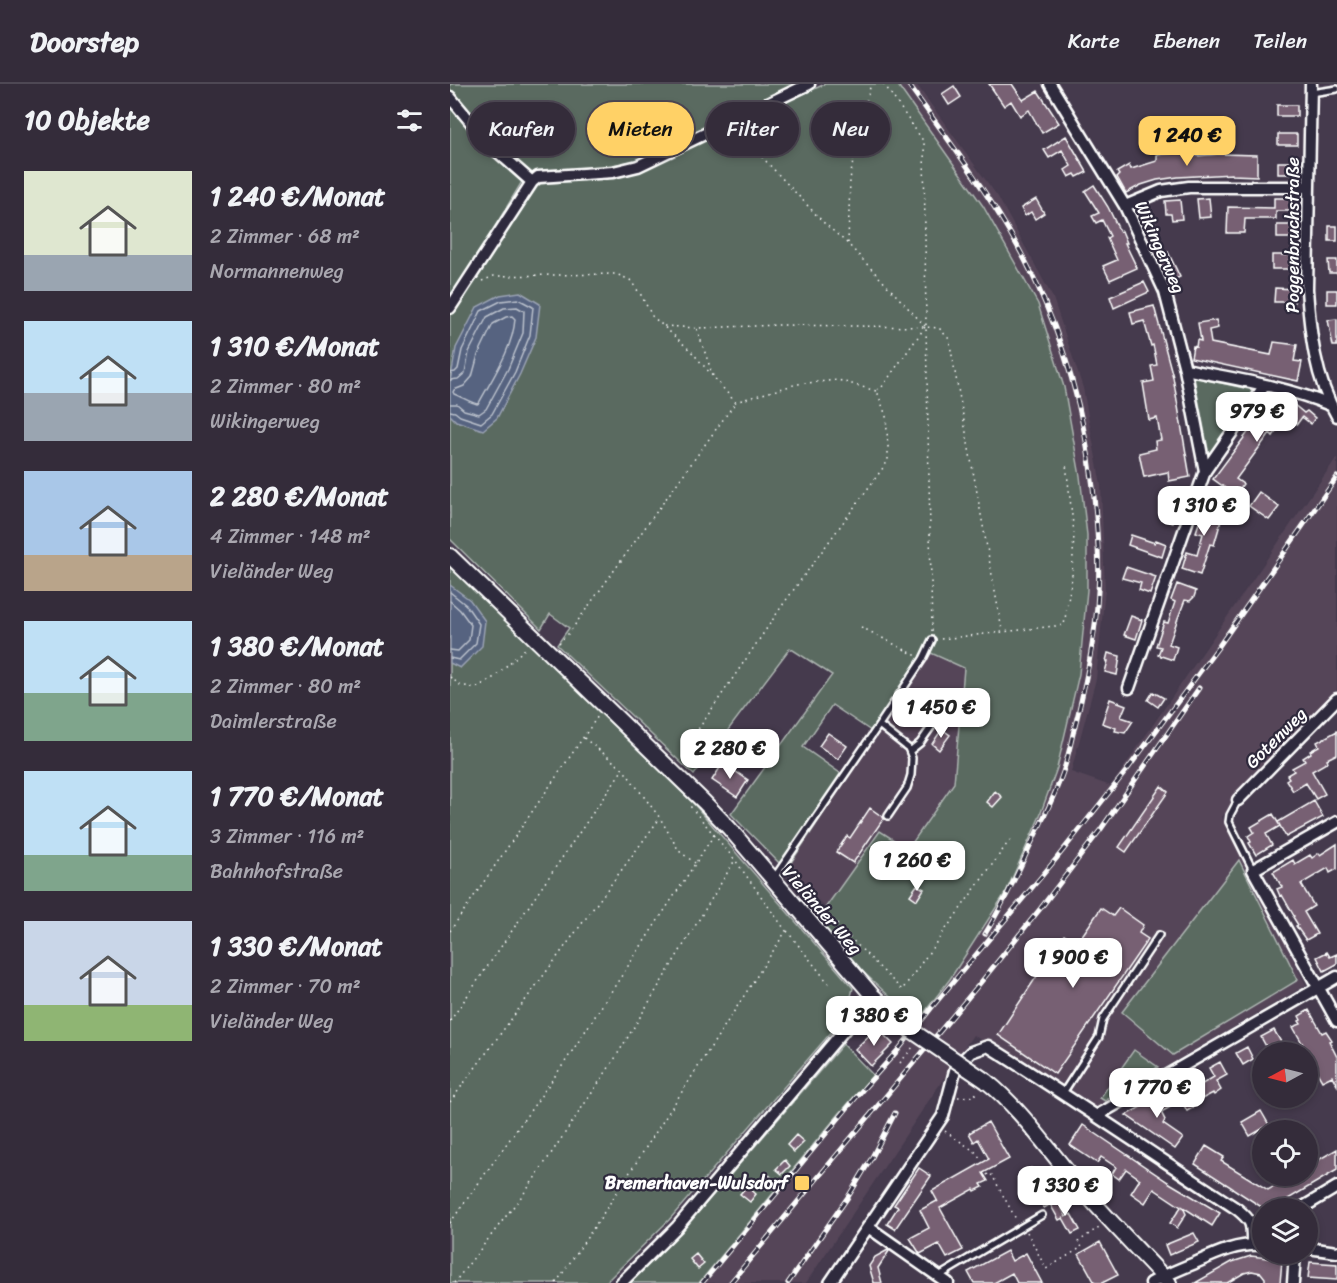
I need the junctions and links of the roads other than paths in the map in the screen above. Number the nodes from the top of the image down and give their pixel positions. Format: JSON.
{"nodes":[{"id":1,"x":808,"y":84,"type":"edge"},
{"id":2,"x":1050,"y":84,"type":"edge"},
{"id":3,"x":1311,"y":88,"type":"edge"},
{"id":4,"x":1337,"y":89,"type":"edge"},
{"id":5,"x":450,"y":97,"type":"edge"},
{"id":6,"x":532,"y":182,"type":"junction"},
{"id":7,"x":1309,"y":187,"type":"junction"},
{"id":8,"x":1125,"y":207,"type":"junction"},
{"id":9,"x":450,"y":308,"type":"edge"},
{"id":10,"x":1185,"y":369,"type":"junction"},
{"id":11,"x":1265,"y":385,"type":"junction"},
{"id":12,"x":1330,"y":405,"type":"junction"},
{"id":13,"x":1337,"y":416,"type":"edge"},
{"id":14,"x":1205,"y":471,"type":"junction"},
{"id":15,"x":450,"y":556,"type":"edge"},
{"id":16,"x":932,"y":640,"type":"road end"},
{"id":17,"x":1130,"y":688,"type":"dead end"},
{"id":18,"x":1337,"y":699,"type":"edge"},
{"id":19,"x":939,"y":716,"type":"dead end"},
{"id":20,"x":879,"y":725,"type":"junction"},
{"id":21,"x":910,"y":751,"type":"junction"},
{"id":22,"x":1238,"y":800,"type":"joint"},
{"id":23,"x":888,"y":816,"type":"dead end"},
{"id":24,"x":1337,"y":822,"type":"edge"},
{"id":25,"x":1253,"y":870,"type":"junction"},
{"id":26,"x":772,"y":881,"type":"junction"},
{"id":27,"x":1159,"y":935,"type":"dead end"},
{"id":28,"x":1337,"y":977,"type":"edge"},
{"id":29,"x":1318,"y":988,"type":"junction"},
{"id":30,"x":873,"y":996,"type":"junction"},
{"id":31,"x":1337,"y":1021,"type":"edge"},
{"id":32,"x":1063,"y":1093,"type":"junction"},
{"id":33,"x":1096,"y":1116,"type":"junction"},
{"id":34,"x":1337,"y":1187,"type":"edge"},
{"id":35,"x":1318,"y":1198,"type":"edge"},
{"id":36,"x":1042,"y":1215,"type":"dead end"},
{"id":37,"x":868,"y":1227,"type":"junction"},
{"id":38,"x":1252,"y":1232,"type":"edge"},
{"id":39,"x":1252,"y":1245,"type":"edge"},
{"id":40,"x":1318,"y":1249,"type":"edge"},
{"id":41,"x":1337,"y":1252,"type":"edge"},
{"id":42,"x":1294,"y":1264,"type":"edge"},
{"id":43,"x":944,"y":1280,"type":"edge"},
{"id":44,"x":1161,"y":1281,"type":"edge"},
{"id":45,"x":621,"y":1283,"type":"edge"},
{"id":46,"x":830,"y":1283,"type":"edge"},
{"id":47,"x":1293,"y":1283,"type":"edge"}],
"edges":[{"from":1,"to":6,"type":"street"},
{"from":2,"to":8,"type":"street","name":"Wikingerweg"},
{"from":3,"to":4,"type":"lane"},
{"from":3,"to":7,"type":"street","name":"Poggenbruchstraße"},
{"from":5,"to":6,"type":"street"},
{"from":6,"to":9,"type":"street"},
{"from":7,"to":8,"type":"street"},
{"from":7,"to":12,"type":"street","name":"Poggenbruchstraße"},
{"from":8,"to":10,"type":"street","name":"Wikingerweg"},
{"from":10,"to":11,"type":"street"},
{"from":10,"to":14,"type":"street","name":"Wikingerweg"},
{"from":11,"to":12,"type":"street"},
{"from":11,"to":14,"type":"street"},
{"from":12,"to":13,"type":"street","name":"Poggenbruchstraße"},
{"from":14,"to":17,"type":"street"},
{"from":15,"to":26,"type":"street","name":"Vieländer Weg"},
{"from":16,"to":20,"type":"lane"},
{"from":18,"to":22,"type":"street","name":"Gotenweg"},
{"from":19,"to":21,"type":"lane"},
{"from":20,"to":21,"type":"lane"},
{"from":20,"to":26,"type":"lane"},
{"from":21,"to":23,"type":"lane"},
{"from":22,"to":25,"type":"lane"},
{"from":24,"to":25,"type":"street"},
{"from":25,"to":29,"type":"street"},
{"from":26,"to":30,"type":"street","name":"Vieländer Weg"},
{"from":27,"to":32,"type":"lane"},
{"from":28,"to":29,"type":"street"},
{"from":29,"to":31,"type":"street"},
{"from":29,"to":33,"type":"street"},
{"from":30,"to":44,"type":"street","name":"Vieländer Weg","bridge":true},
{"from":30,"to":45,"type":"street"},
{"from":32,"to":33,"type":"street"},
{"from":32,"to":37,"type":"street"},
{"from":33,"to":38,"type":"street"},
{"from":34,"to":35,"type":"street"},
{"from":36,"to":43,"type":"lane"},
{"from":37,"to":43,"type":"street"},
{"from":37,"to":46,"type":"street"},
{"from":39,"to":44,"type":"street"},
{"from":40,"to":41,"type":"street"},
{"from":42,"to":47,"type":"street"}]}
